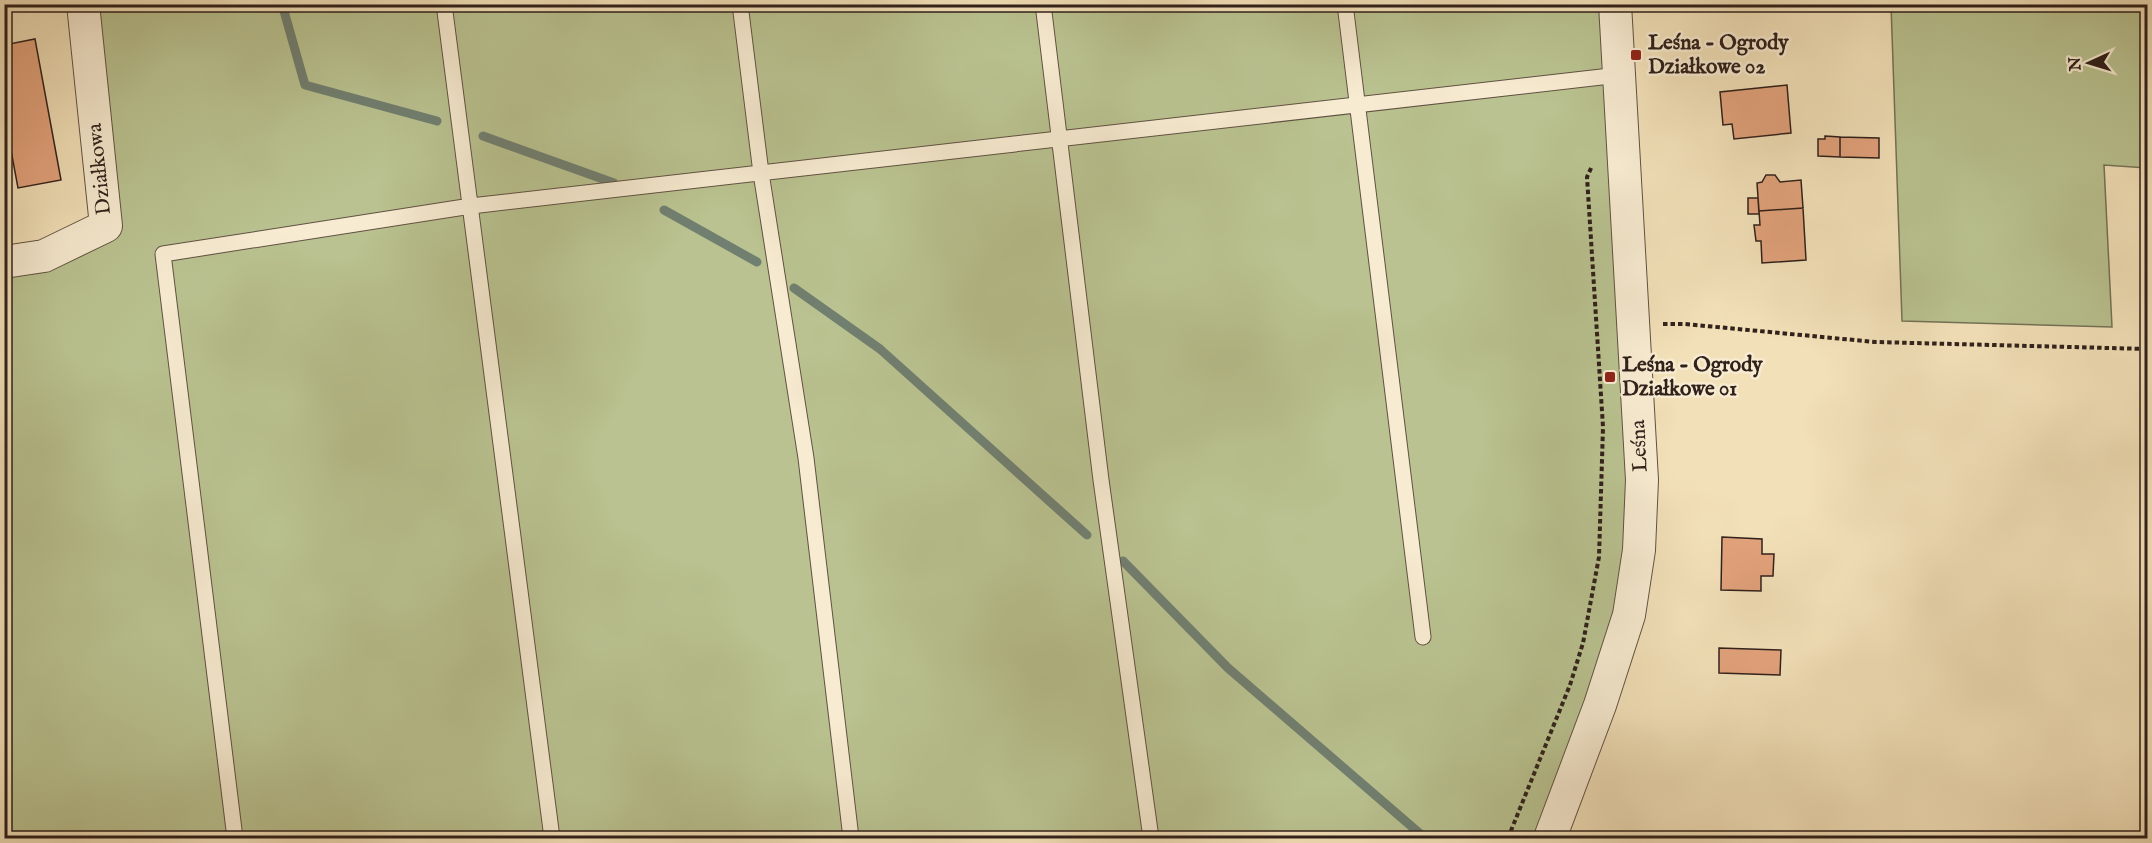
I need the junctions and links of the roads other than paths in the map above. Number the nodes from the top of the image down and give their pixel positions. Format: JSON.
{"nodes":[{"id":1,"x":83,"y":4,"type":"edge"},
{"id":2,"x":444,"y":4,"type":"edge"},
{"id":3,"x":740,"y":4,"type":"edge"},
{"id":4,"x":1043,"y":4,"type":"edge"},
{"id":5,"x":1345,"y":4,"type":"edge"},
{"id":6,"x":1615,"y":4,"type":"edge"},
{"id":7,"x":1619,"y":75,"type":"junction"},
{"id":8,"x":1358,"y":105,"type":"junction"},
{"id":9,"x":1059,"y":139,"type":"junction"},
{"id":10,"x":761,"y":173,"type":"junction"},
{"id":11,"x":471,"y":206,"type":"junction"},
{"id":12,"x":4,"y":262,"type":"edge"},
{"id":13,"x":1423,"y":637,"type":"dead end"},
{"id":14,"x":235,"y":838,"type":"edge"},
{"id":15,"x":552,"y":838,"type":"edge"},
{"id":16,"x":851,"y":838,"type":"edge"},
{"id":17,"x":1151,"y":838,"type":"edge"},
{"id":18,"x":1550,"y":838,"type":"edge"}],
"edges":[{"from":1,"to":12,"type":"street","name":"Działkowa"},
{"from":2,"to":11,"type":"lane"},
{"from":3,"to":10,"type":"lane"},
{"from":4,"to":9,"type":"lane"},
{"from":5,"to":8,"type":"lane"},
{"from":6,"to":7,"type":"street","name":"Leśna"},
{"from":7,"to":8,"type":"lane"},
{"from":7,"to":18,"type":"street","name":"Leśna"},
{"from":8,"to":9,"type":"lane"},
{"from":8,"to":13,"type":"lane"},
{"from":9,"to":10,"type":"lane"},
{"from":9,"to":17,"type":"lane"},
{"from":10,"to":11,"type":"lane"},
{"from":10,"to":16,"type":"lane"},
{"from":11,"to":14,"type":"lane"},
{"from":11,"to":15,"type":"lane"}]}
